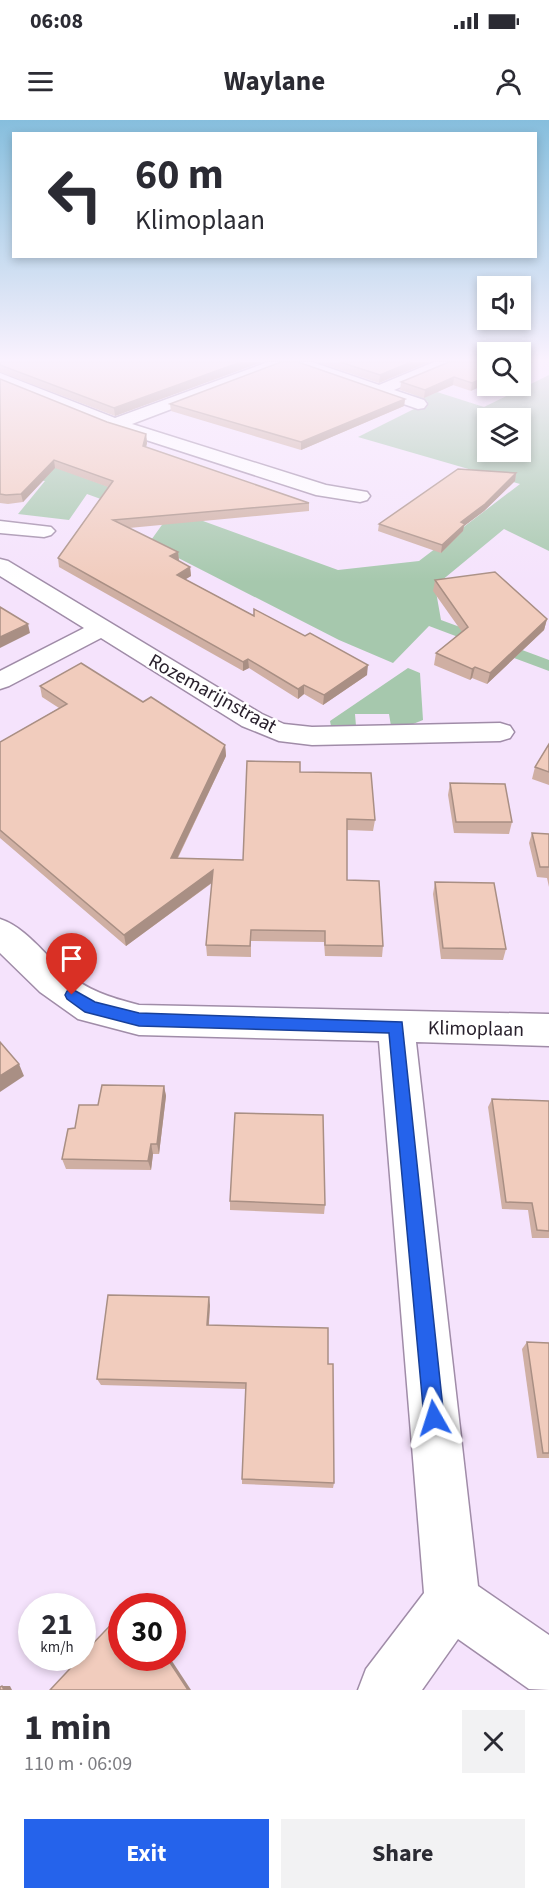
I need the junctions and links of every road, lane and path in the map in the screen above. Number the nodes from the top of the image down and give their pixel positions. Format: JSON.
{"nodes":[{"id":1,"x":150,"y":435,"type":"edge"},
{"id":2,"x":360,"y":496,"type":"dead end"},
{"id":3,"x":9,"y":528,"type":"edge"},
{"id":4,"x":44,"y":531,"type":"dead end"},
{"id":5,"x":0,"y":551,"type":"edge"},
{"id":6,"x":0,"y":566,"type":"edge"},
{"id":7,"x":101,"y":629,"type":"junction"},
{"id":8,"x":0,"y":681,"type":"edge"},
{"id":9,"x":435,"y":708,"type":"dead end"},
{"id":10,"x":500,"y":732,"type":"dead end"},
{"id":11,"x":440,"y":735,"type":"junction"},
{"id":12,"x":0,"y":932,"type":"edge"},
{"id":13,"x":396,"y":1027,"type":"junction"},
{"id":14,"x":549,"y":1030,"type":"edge"},
{"id":15,"x":452,"y":1601,"type":"junction"},
{"id":16,"x":549,"y":1669,"type":"edge"},
{"id":17,"x":387,"y":1690,"type":"edge"}],
"edges":[{"from":1,"to":2,"type":"street"},
{"from":3,"to":4,"type":"street"},
{"from":3,"to":5,"type":"street"},
{"from":6,"to":7,"type":"street","name":"Rozemarijnstraat"},
{"from":7,"to":8,"type":"street"},
{"from":7,"to":11,"type":"street","name":"Rozemarijnstraat"},
{"from":9,"to":11,"type":"street"},
{"from":10,"to":11,"type":"street","name":"Rozemarijnstraat"},
{"from":12,"to":13,"type":"street","name":"Klimoplaan"},
{"from":13,"to":14,"type":"street","name":"Klimoplaan"},
{"from":13,"to":15,"type":"street"},
{"from":15,"to":16,"type":"street"},
{"from":15,"to":17,"type":"street"}]}
